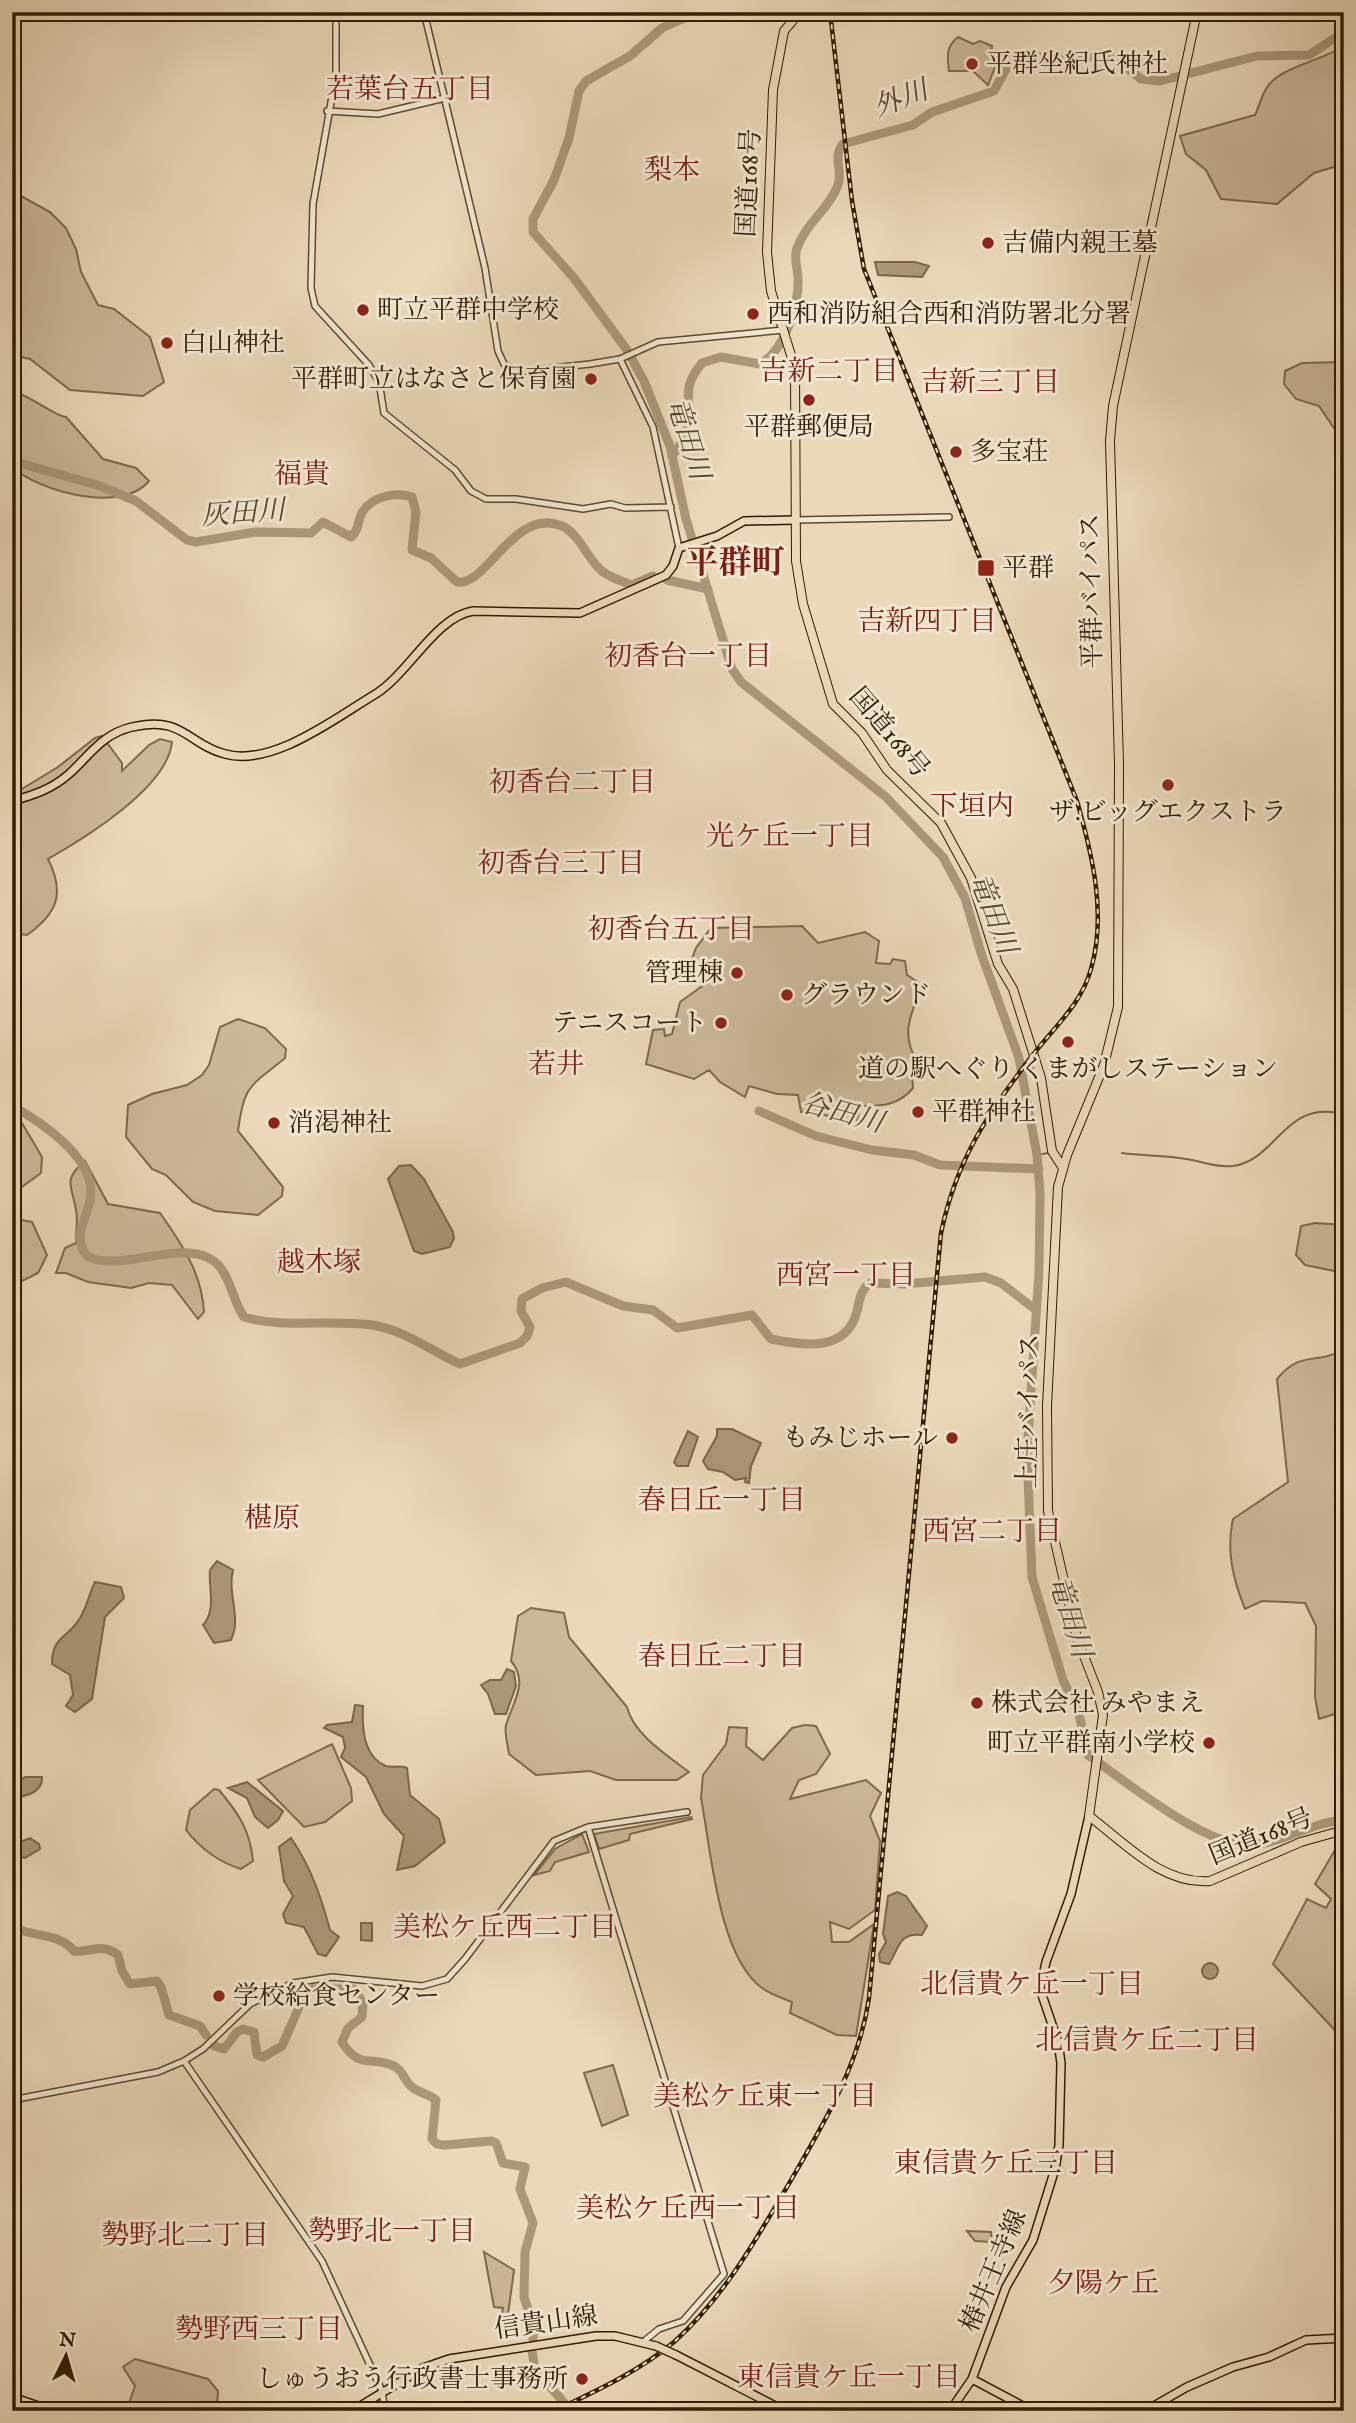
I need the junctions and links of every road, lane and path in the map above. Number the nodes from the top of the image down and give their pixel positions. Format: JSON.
{"nodes":[{"id":1,"x":336,"y":12,"type":"edge"},
{"id":2,"x":424,"y":12,"type":"edge"},
{"id":3,"x":800,"y":12,"type":"edge"},
{"id":4,"x":1197,"y":12,"type":"edge"},
{"id":5,"x":445,"y":98,"type":"junction"},
{"id":6,"x":327,"y":111,"type":"junction"},
{"id":7,"x":785,"y":333,"type":"junction"},
{"id":8,"x":622,"y":359,"type":"junction"},
{"id":9,"x":671,"y":507,"type":"junction"},
{"id":10,"x":949,"y":517,"type":"dead end"},
{"id":11,"x":795,"y":520,"type":"junction"},
{"id":12,"x":679,"y":548,"type":"junction"},
{"id":13,"x":12,"y":801,"type":"edge"},
{"id":14,"x":1063,"y":1168,"type":"junction"},
{"id":15,"x":687,"y":1812,"type":"dead end"},
{"id":16,"x":1089,"y":1816,"type":"junction"},
{"id":17,"x":588,"y":1827,"type":"junction"},
{"id":18,"x":1344,"y":1830,"type":"edge"},
{"id":19,"x":184,"y":2061,"type":"junction"},
{"id":20,"x":12,"y":2100,"type":"edge"},
{"id":21,"x":1344,"y":2338,"type":"edge"},
{"id":22,"x":643,"y":2342,"type":"junction"},
{"id":23,"x":972,"y":2379,"type":"junction"},
{"id":24,"x":383,"y":2391,"type":"junction"},
{"id":25,"x":12,"y":2397,"type":"edge"},
{"id":26,"x":53,"y":2411,"type":"edge"},
{"id":27,"x":352,"y":2411,"type":"edge"},
{"id":28,"x":385,"y":2411,"type":"edge"},
{"id":29,"x":785,"y":2411,"type":"edge"},
{"id":30,"x":950,"y":2411,"type":"edge"},
{"id":31,"x":1031,"y":2411,"type":"edge"},
{"id":32,"x":1145,"y":2411,"type":"edge"}],
"edges":[{"from":1,"to":6,"type":"street"},
{"from":2,"to":5,"type":"street"},
{"from":3,"to":7,"type":"highway","name":"国道168号"},
{"from":4,"to":14,"type":"highway","name":"平群バイパス"},
{"from":5,"to":6,"type":"street"},
{"from":5,"to":8,"type":"street"},
{"from":6,"to":9,"type":"street"},
{"from":7,"to":8,"type":"street"},
{"from":7,"to":11,"type":"highway","name":"国道168号"},
{"from":8,"to":9,"type":"street"},
{"from":9,"to":12,"type":"street"},
{"from":10,"to":11,"type":"street"},
{"from":11,"to":12,"type":"main road"},
{"from":11,"to":14,"type":"highway","name":"国道168号"},
{"from":12,"to":13,"type":"main road"},
{"from":14,"to":16,"type":"highway","name":"上庄バイパス"},
{"from":15,"to":17,"type":"street"},
{"from":16,"to":18,"type":"highway","name":"国道168号"},
{"from":16,"to":23,"type":"main road","name":"椿井王寺線"},
{"from":17,"to":19,"type":"street"},
{"from":17,"to":22,"type":"street"},
{"from":19,"to":20,"type":"street"},
{"from":19,"to":24,"type":"street"},
{"from":21,"to":32,"type":"main road"},
{"from":22,"to":24,"type":"main road","name":"信貴山線"},
{"from":22,"to":29,"type":"main road","name":"信貴山線","bridge":true},
{"from":23,"to":30,"type":"main road","name":"椿井王寺線"},
{"from":23,"to":31,"type":"main road"},
{"from":24,"to":27,"type":"main road","name":"信貴山線"},
{"from":24,"to":28,"type":"street"},
{"from":25,"to":26,"type":"main road"}]}
